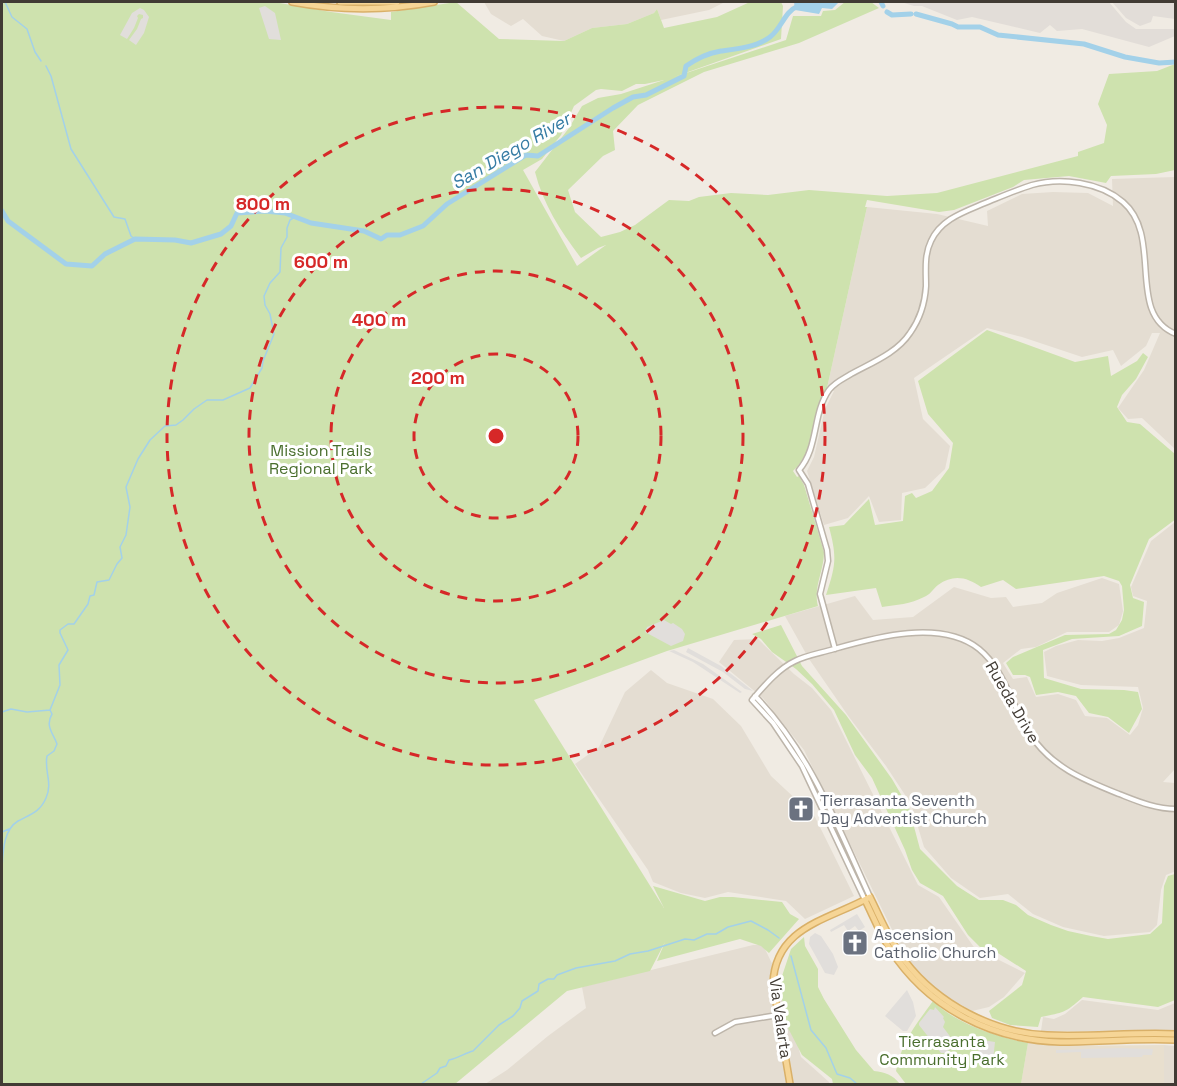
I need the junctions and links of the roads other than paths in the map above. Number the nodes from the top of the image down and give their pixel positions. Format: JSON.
{"nodes":[{"id":1,"x":292,"y":2,"type":"edge"},
{"id":2,"x":340,"y":2,"type":"edge"},
{"id":3,"x":397,"y":2,"type":"edge"},
{"id":4,"x":434,"y":2,"type":"edge"},
{"id":5,"x":1176,"y":334,"type":"edge"},
{"id":6,"x":835,"y":649,"type":"junction"},
{"id":7,"x":755,"y":696,"type":"junction"},
{"id":8,"x":1176,"y":809,"type":"edge"},
{"id":9,"x":868,"y":898,"type":"junction"},
{"id":10,"x":963,"y":1011,"type":"junction"},
{"id":11,"x":953,"y":1012,"type":"junction"},
{"id":12,"x":778,"y":1015,"type":"junction"},
{"id":13,"x":716,"y":1033,"type":"dead end"},
{"id":14,"x":1176,"y":1034,"type":"edge"},
{"id":15,"x":1176,"y":1040,"type":"edge"},
{"id":16,"x":790,"y":1084,"type":"edge"}],
"edges":[{"from":1,"to":4,"type":"main road"},
{"from":2,"to":3,"type":"main road"},
{"from":5,"to":6,"type":"street"},
{"from":6,"to":7,"type":"street","name":"Rueda Drive"},
{"from":6,"to":8,"type":"street","name":"Rueda Drive"},
{"from":7,"to":9,"type":"street"},
{"from":7,"to":9,"type":"street","name":"Rueda Drive"},
{"from":9,"to":10,"type":"main road"},
{"from":9,"to":11,"type":"main road"},
{"from":9,"to":12,"type":"main road","name":"Via Valarta"},
{"from":10,"to":11,"type":"main road"},
{"from":10,"to":14,"type":"main road"},
{"from":11,"to":15,"type":"main road"},
{"from":12,"to":13,"type":"street"},
{"from":12,"to":16,"type":"main road","name":"Via Valarta"}]}
